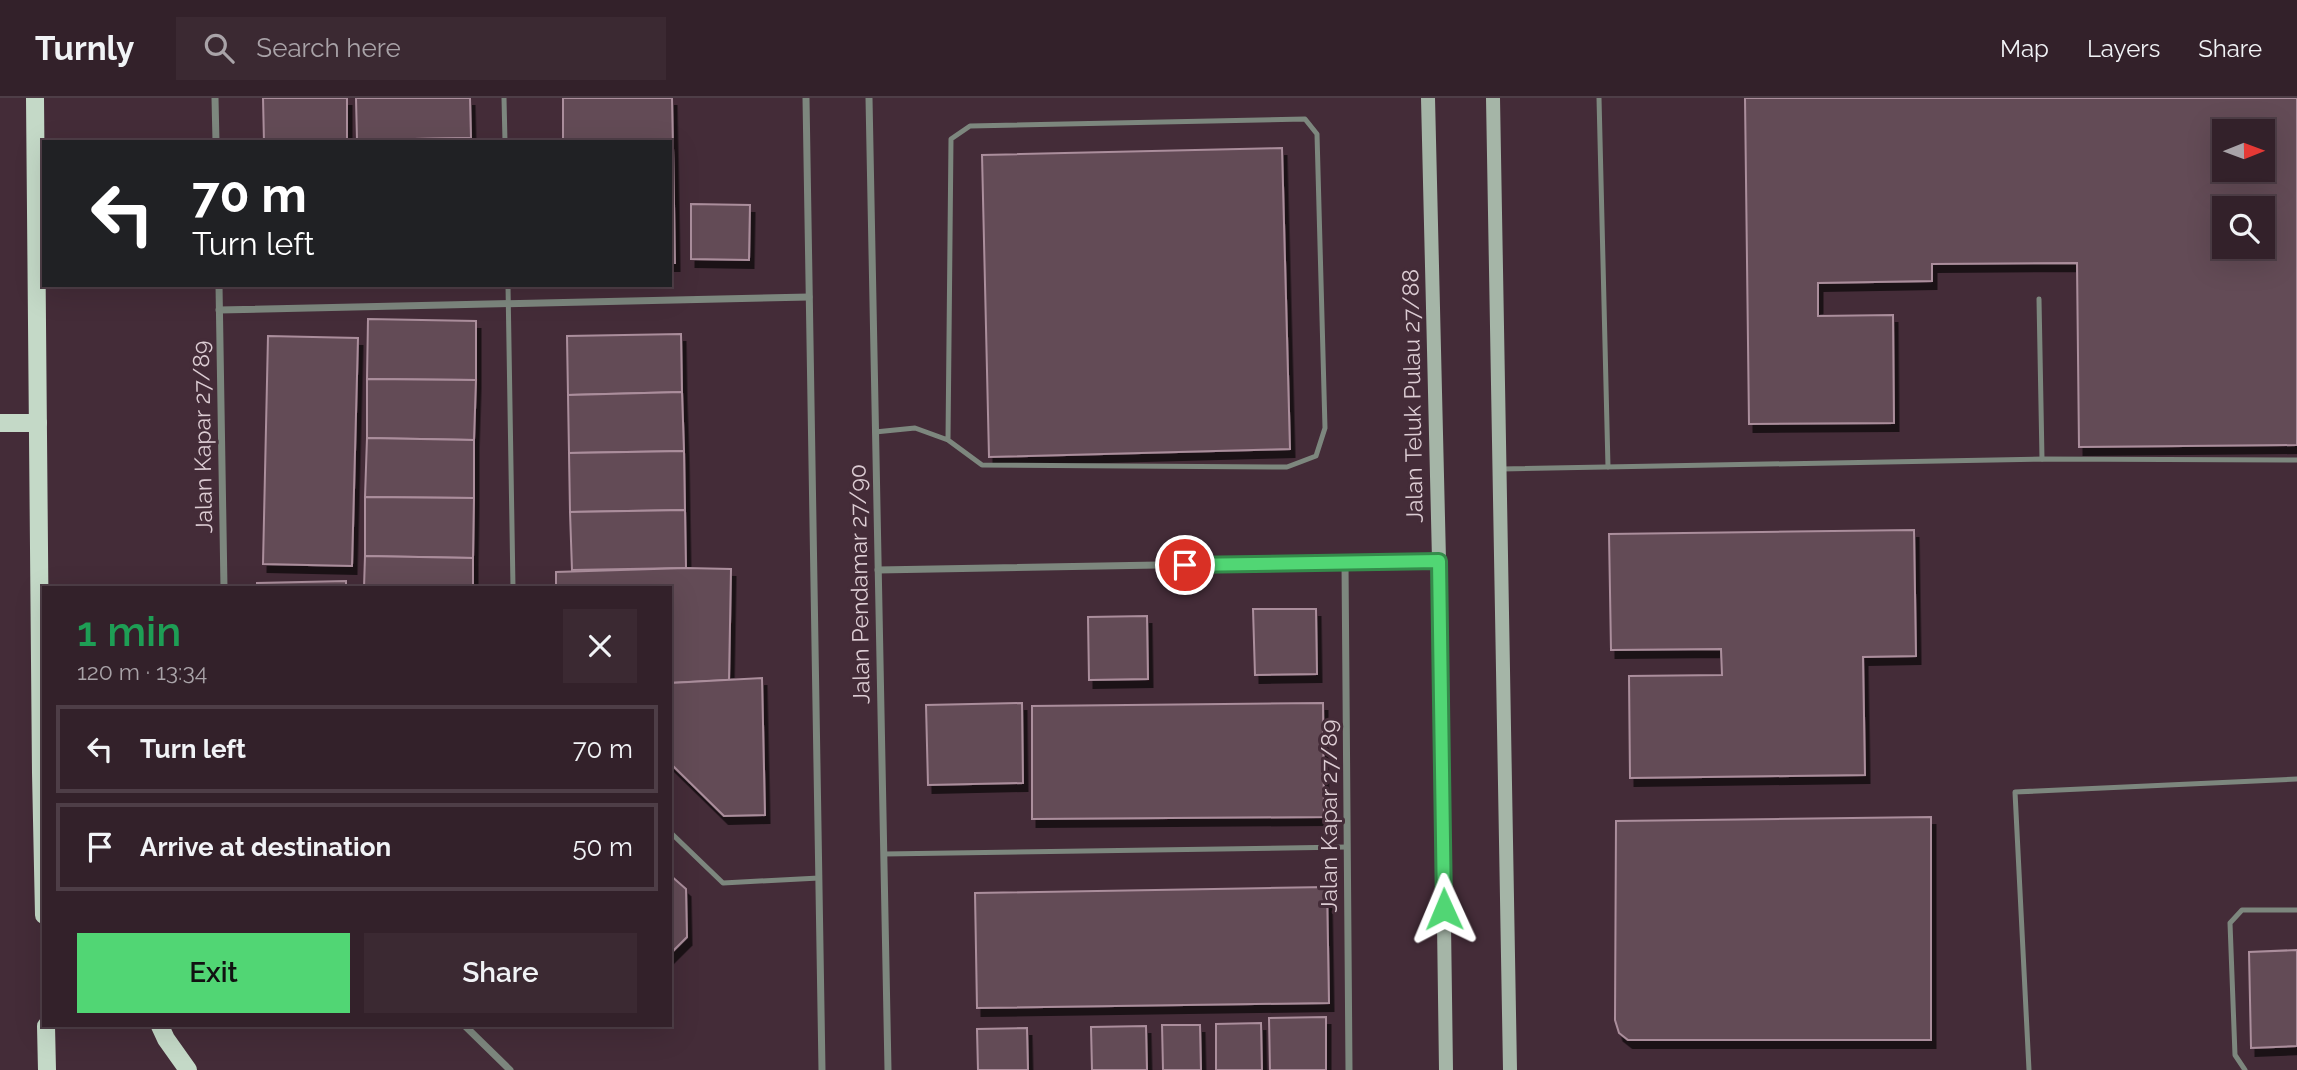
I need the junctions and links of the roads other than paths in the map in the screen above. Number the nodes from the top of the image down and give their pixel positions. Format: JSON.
{"nodes":[{"id":1,"x":35,"y":98,"type":"edge"},
{"id":2,"x":215,"y":98,"type":"edge"},
{"id":3,"x":504,"y":98,"type":"edge"},
{"id":4,"x":806,"y":98,"type":"edge"},
{"id":5,"x":869,"y":98,"type":"edge"},
{"id":6,"x":1428,"y":98,"type":"edge"},
{"id":7,"x":1493,"y":98,"type":"edge"},
{"id":8,"x":1599,"y":98,"type":"edge"},
{"id":9,"x":216,"y":140,"type":"edge"},
{"id":10,"x":505,"y":140,"type":"edge"},
{"id":11,"x":219,"y":287,"type":"edge"},
{"id":12,"x":508,"y":287,"type":"edge"},
{"id":13,"x":809,"y":297,"type":"junction"},
{"id":14,"x":2039,"y":299,"type":"dead end"},
{"id":15,"x":508,"y":304,"type":"junction"},
{"id":16,"x":219,"y":310,"type":"junction"},
{"id":17,"x":38,"y":422,"type":"junction"},
{"id":18,"x":0,"y":423,"type":"edge"},
{"id":19,"x":875,"y":432,"type":"junction"},
{"id":20,"x":948,"y":440,"type":"junction"},
{"id":21,"x":2042,"y":459,"type":"junction"},
{"id":22,"x":2297,"y":460,"type":"edge"},
{"id":23,"x":1608,"y":467,"type":"junction"},
{"id":24,"x":1500,"y":469,"type":"junction"},
{"id":25,"x":1439,"y":561,"type":"junction"},
{"id":26,"x":1345,"y":562,"type":"junction"},
{"id":27,"x":878,"y":570,"type":"junction"},
{"id":28,"x":224,"y":586,"type":"edge"},
{"id":29,"x":513,"y":586,"type":"edge"},
{"id":30,"x":42,"y":776,"type":"edge"},
{"id":31,"x":2297,"y":779,"type":"edge"},
{"id":32,"x":672,"y":834,"type":"edge"},
{"id":33,"x":1347,"y":847,"type":"junction"},
{"id":34,"x":884,"y":854,"type":"junction"},
{"id":35,"x":819,"y":878,"type":"junction"},
{"id":36,"x":2297,"y":910,"type":"edge"},
{"id":37,"x":46,"y":1027,"type":"edge"},
{"id":38,"x":161,"y":1027,"type":"edge"},
{"id":39,"x":465,"y":1027,"type":"edge"},
{"id":40,"x":47,"y":1070,"type":"edge"},
{"id":41,"x":188,"y":1070,"type":"edge"},
{"id":42,"x":510,"y":1070,"type":"edge"},
{"id":43,"x":822,"y":1070,"type":"edge"},
{"id":44,"x":888,"y":1070,"type":"edge"},
{"id":45,"x":1349,"y":1070,"type":"edge"},
{"id":46,"x":1446,"y":1070,"type":"edge"},
{"id":47,"x":1510,"y":1070,"type":"edge"},
{"id":48,"x":2029,"y":1070,"type":"edge"},
{"id":49,"x":2245,"y":1070,"type":"edge"}],
"edges":[{"from":1,"to":17,"type":"main road"},
{"from":2,"to":9,"type":"street"},
{"from":3,"to":10,"type":"lane"},
{"from":4,"to":13,"type":"street","name":"Jalan Pendamar 27/90"},
{"from":5,"to":19,"type":"street","name":"Jalan Pendamar 27/90"},
{"from":6,"to":25,"type":"street","name":"Jalan Teluk Pulau 27/88"},
{"from":7,"to":24,"type":"street"},
{"from":8,"to":23,"type":"lane"},
{"from":11,"to":16,"type":"street","name":"Jalan Kapar 27/89"},
{"from":12,"to":15,"type":"lane"},
{"from":13,"to":15,"type":"street"},
{"from":13,"to":35,"type":"street","name":"Jalan Pendamar 27/90"},
{"from":14,"to":21,"type":"lane"},
{"from":15,"to":16,"type":"street"},
{"from":15,"to":29,"type":"lane"},
{"from":16,"to":28,"type":"street","name":"Jalan Kapar 27/89"},
{"from":17,"to":18,"type":"main road"},
{"from":17,"to":30,"type":"main road"},
{"from":19,"to":20,"type":"lane"},
{"from":19,"to":27,"type":"street","name":"Jalan Pendamar 27/90"},
{"from":20,"to":20,"type":"lane"},
{"from":21,"to":22,"type":"lane"},
{"from":21,"to":23,"type":"lane"},
{"from":23,"to":24,"type":"lane"},
{"from":24,"to":47,"type":"street"},
{"from":25,"to":26,"type":"street"},
{"from":25,"to":46,"type":"street","name":"Jalan Teluk Pulau 27/88"},
{"from":26,"to":27,"type":"street"},
{"from":26,"to":33,"type":"street","name":"Jalan Kapar 27/89"},
{"from":27,"to":34,"type":"street","name":"Jalan Pendamar 27/90"},
{"from":31,"to":48,"type":"lane"},
{"from":32,"to":35,"type":"lane"},
{"from":33,"to":34,"type":"lane"},
{"from":33,"to":45,"type":"street","name":"Jalan Kapar 27/89"},
{"from":34,"to":44,"type":"street","name":"Jalan Pendamar 27/90"},
{"from":35,"to":43,"type":"street","name":"Jalan Pendamar 27/90"},
{"from":36,"to":49,"type":"lane"},
{"from":37,"to":40,"type":"main road"},
{"from":38,"to":41,"type":"main road"},
{"from":39,"to":42,"type":"street"}]}
